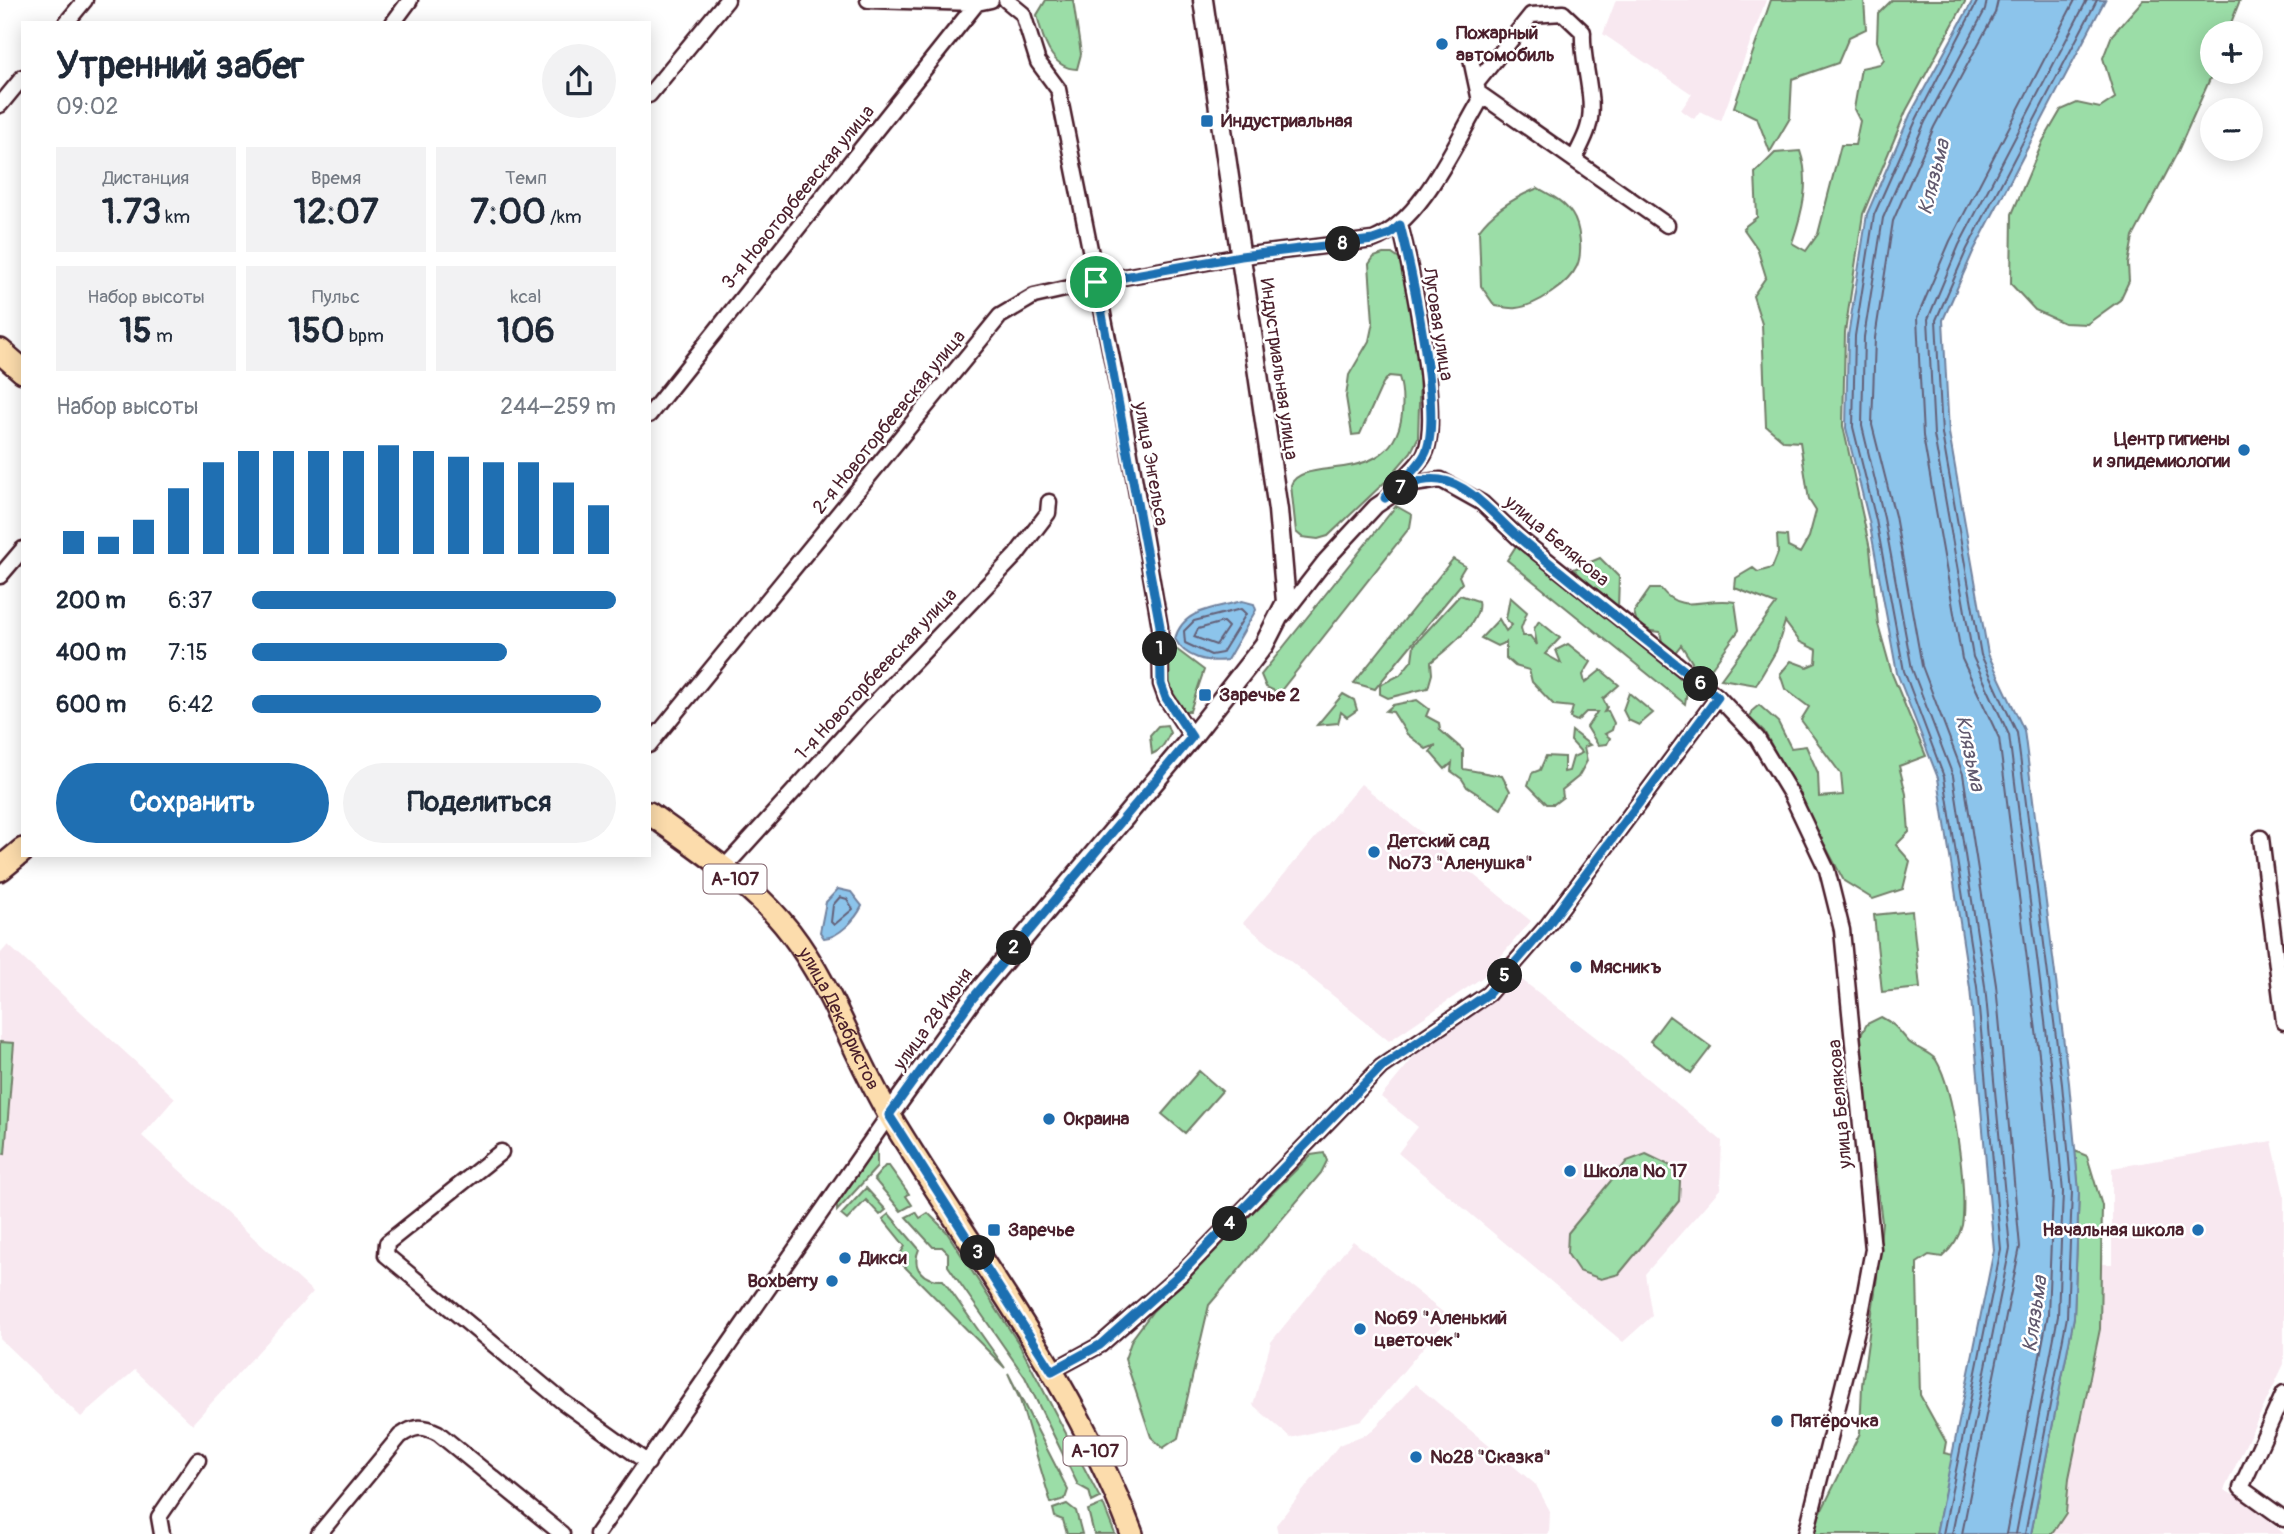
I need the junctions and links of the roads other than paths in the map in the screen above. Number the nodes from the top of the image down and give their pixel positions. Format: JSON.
{"nodes":[{"id":1,"x":411,"y":0,"type":"edge"},
{"id":2,"x":727,"y":0,"type":"edge"},
{"id":3,"x":868,"y":0,"type":"edge"},
{"id":4,"x":1006,"y":0,"type":"edge"},
{"id":5,"x":1203,"y":0,"type":"edge"},
{"id":6,"x":84,"y":1,"type":"edge"},
{"id":7,"x":885,"y":1,"type":"edge"},
{"id":8,"x":984,"y":2,"type":"edge"},
{"id":9,"x":1564,"y":7,"type":"edge"},
{"id":10,"x":68,"y":21,"type":"edge"},
{"id":11,"x":395,"y":21,"type":"edge"},
{"id":12,"x":1471,"y":59,"type":"dead end"},
{"id":13,"x":21,"y":79,"type":"edge"},
{"id":14,"x":1479,"y":88,"type":"junction"},
{"id":15,"x":651,"y":93,"type":"edge"},
{"id":16,"x":0,"y":105,"type":"edge"},
{"id":17,"x":1574,"y":160,"type":"junction"},
{"id":18,"x":1400,"y":225,"type":"junction"},
{"id":19,"x":1667,"y":225,"type":"dead end"},
{"id":20,"x":1241,"y":256,"type":"junction"},
{"id":21,"x":1096,"y":282,"type":"junction"},
{"id":22,"x":0,"y":351,"type":"edge"},
{"id":23,"x":21,"y":369,"type":"edge"},
{"id":24,"x":651,"y":413,"type":"edge"},
{"id":25,"x":1385,"y":498,"type":"junction"},
{"id":26,"x":1049,"y":502,"type":"dead end"},
{"id":27,"x":21,"y":551,"type":"edge"},
{"id":28,"x":0,"y":576,"type":"edge"},
{"id":29,"x":1280,"y":618,"type":"junction"},
{"id":30,"x":1718,"y":697,"type":"junction"},
{"id":31,"x":1192,"y":737,"type":"junction"},
{"id":32,"x":651,"y":743,"type":"edge"},
{"id":33,"x":651,"y":815,"type":"edge"},
{"id":34,"x":2261,"y":838,"type":"dead end"},
{"id":35,"x":21,"y":852,"type":"edge"},
{"id":36,"x":0,"y":869,"type":"edge"},
{"id":37,"x":723,"y":869,"type":"junction"},
{"id":38,"x":2284,"y":1022,"type":"edge"},
{"id":39,"x":889,"y":1115,"type":"junction"},
{"id":40,"x":501,"y":1152,"type":"dead end"},
{"id":41,"x":1052,"y":1371,"type":"junction"},
{"id":42,"x":2284,"y":1393,"type":"edge"},
{"id":43,"x":198,"y":1460,"type":"dead end"},
{"id":44,"x":648,"y":1464,"type":"junction"},
{"id":45,"x":2284,"y":1519,"type":"edge"},
{"id":46,"x":162,"y":1534,"type":"edge"},
{"id":47,"x":319,"y":1534,"type":"edge"},
{"id":48,"x":562,"y":1534,"type":"edge"},
{"id":49,"x":597,"y":1534,"type":"edge"},
{"id":50,"x":1132,"y":1534,"type":"edge"},
{"id":51,"x":1806,"y":1534,"type":"edge"}],
"edges":[{"from":1,"to":11,"type":"street"},
{"from":2,"to":15,"type":"street"},
{"from":3,"to":7,"type":"street"},
{"from":4,"to":21,"type":"street","name":"улица Энгельса"},
{"from":5,"to":20,"type":"street","name":"Индустриальная улица"},
{"from":6,"to":10,"type":"street"},
{"from":7,"to":8,"type":"street"},
{"from":8,"to":24,"type":"street","name":"3-я Новоторбеевская улица"},
{"from":9,"to":14,"type":"street"},
{"from":9,"to":17,"type":"street"},
{"from":12,"to":14,"type":"street"},
{"from":13,"to":16,"type":"street"},
{"from":14,"to":17,"type":"street"},
{"from":14,"to":18,"type":"street"},
{"from":17,"to":19,"type":"street"},
{"from":18,"to":20,"type":"street"},
{"from":18,"to":25,"type":"street","name":"Луговая улица"},
{"from":20,"to":21,"type":"street","name":"2-я Новоторбеевская улица"},
{"from":20,"to":29,"type":"street","name":"Индустриальная улица"},
{"from":21,"to":31,"type":"street","name":"улица Энгельса"},
{"from":21,"to":32,"type":"street","name":"2-я Новоторбеевская улица"},
{"from":22,"to":23,"type":"highway"},
{"from":25,"to":29,"type":"street","name":"улица Белякова"},
{"from":25,"to":30,"type":"street","name":"улица Белякова"},
{"from":26,"to":37,"type":"street","name":"1-я Новоторбеевская улица"},
{"from":27,"to":28,"type":"street"},
{"from":29,"to":31,"type":"street","name":"улица 28 Июня"},
{"from":30,"to":41,"type":"street"},
{"from":30,"to":51,"type":"street","name":"улица Белякова"},
{"from":31,"to":39,"type":"street","name":"улица 28 Июня"},
{"from":33,"to":37,"type":"main road","name":"улица Декабристов","number":"А-107"},
{"from":34,"to":38,"type":"street"},
{"from":35,"to":36,"type":"highway"},
{"from":37,"to":39,"type":"main road","name":"улица Декабристов","number":"А-107"},
{"from":39,"to":41,"type":"main road","name":"улица Декабристов","number":"А-107"},
{"from":39,"to":44,"type":"street","name":"улица 28 Июня"},
{"from":40,"to":44,"type":"street"},
{"from":41,"to":50,"type":"main road","name":"улица Декабристов","number":"А-107"},
{"from":42,"to":45,"type":"street"},
{"from":43,"to":46,"type":"street"},
{"from":44,"to":49,"type":"street","name":"улица 28 Июня"},
{"from":47,"to":48,"type":"street"}]}
